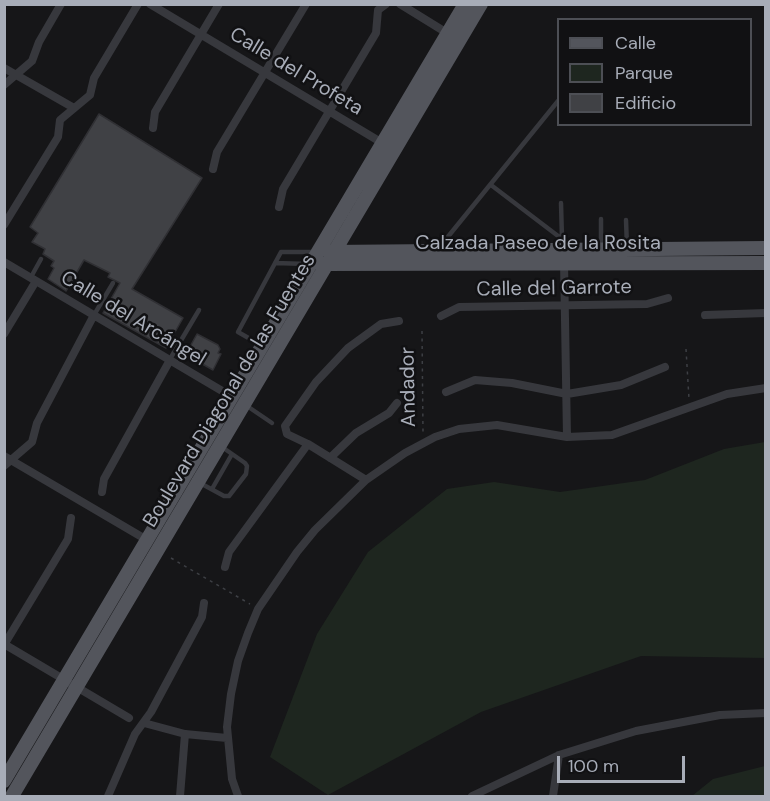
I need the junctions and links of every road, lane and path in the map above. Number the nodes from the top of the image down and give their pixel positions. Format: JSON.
{"nodes":[{"id":1,"x":61,"y":4,"type":"edge"},
{"id":2,"x":138,"y":4,"type":"edge"},
{"id":3,"x":150,"y":4,"type":"edge"},
{"id":4,"x":219,"y":4,"type":"edge"},
{"id":5,"x":306,"y":4,"type":"edge"},
{"id":6,"x":399,"y":4,"type":"edge"},
{"id":7,"x":465,"y":4,"type":"edge"},
{"id":8,"x":481,"y":4,"type":"edge"},
{"id":9,"x":382,"y":7,"type":"edge"},
{"id":10,"x":447,"y":33,"type":"junction"},
{"id":11,"x":201,"y":35,"type":"junction"},
{"id":12,"x":4,"y":68,"type":"edge"},
{"id":13,"x":265,"y":73,"type":"junction"},
{"id":14,"x":16,"y":74,"type":"junction"},
{"id":15,"x":4,"y":85,"type":"edge"},
{"id":16,"x":557,"y":101,"type":"edge"},
{"id":17,"x":74,"y":108,"type":"junction"},
{"id":18,"x":329,"y":111,"type":"junction"},
{"id":19,"x":153,"y":128,"type":"dead end"},
{"id":20,"x":382,"y":142,"type":"junction"},
{"id":21,"x":395,"y":150,"type":"junction"},
{"id":22,"x":213,"y":169,"type":"dead end"},
{"id":23,"x":491,"y":185,"type":"junction"},
{"id":24,"x":561,"y":203,"type":"dead end"},
{"id":25,"x":279,"y":207,"type":"dead end"},
{"id":26,"x":601,"y":219,"type":"dead end"},
{"id":27,"x":626,"y":220,"type":"dead end"},
{"id":28,"x":4,"y":225,"type":"edge"},
{"id":29,"x":765,"y":248,"type":"edge"},
{"id":30,"x":627,"y":250,"type":"junction"},
{"id":31,"x":436,"y":251,"type":"junction"},
{"id":32,"x":563,"y":251,"type":"junction"},
{"id":33,"x":601,"y":251,"type":"junction"},
{"id":34,"x":318,"y":252,"type":"junction"},
{"id":35,"x":335,"y":252,"type":"junction"},
{"id":36,"x":41,"y":259,"type":"dead end"},
{"id":37,"x":4,"y":262,"type":"edge"},
{"id":38,"x":275,"y":263,"type":"junction"},
{"id":39,"x":765,"y":263,"type":"edge"},
{"id":40,"x":327,"y":264,"type":"junction"},
{"id":41,"x":310,"y":265,"type":"junction"},
{"id":42,"x":33,"y":279,"type":"junction"},
{"id":43,"x":113,"y":283,"type":"dead end"},
{"id":44,"x":668,"y":298,"type":"dead end"},
{"id":45,"x":565,"y":305,"type":"junction"},
{"id":46,"x":199,"y":310,"type":"dead end"},
{"id":47,"x":765,"y":313,"type":"edge"},
{"id":48,"x":94,"y":315,"type":"junction"},
{"id":49,"x":705,"y":315,"type":"dead end"},
{"id":50,"x":441,"y":316,"type":"dead end"},
{"id":51,"x":399,"y":321,"type":"dead end"},
{"id":52,"x":422,"y":331,"type":"dead end"},
{"id":53,"x":4,"y":334,"type":"edge"},
{"id":54,"x":262,"y":346,"type":"junction"},
{"id":55,"x":686,"y":349,"type":"dead end"},
{"id":56,"x":170,"y":360,"type":"junction"},
{"id":57,"x":665,"y":367,"type":"dead end"},
{"id":58,"x":765,"y":387,"type":"edge"},
{"id":59,"x":446,"y":392,"type":"dead end"},
{"id":60,"x":567,"y":394,"type":"junction"},
{"id":61,"x":232,"y":397,"type":"junction"},
{"id":62,"x":397,"y":403,"type":"dead end"},
{"id":63,"x":245,"y":405,"type":"junction"},
{"id":64,"x":689,"y":406,"type":"junction"},
{"id":65,"x":272,"y":423,"type":"dead end"},
{"id":66,"x":567,"y":437,"type":"junction"},
{"id":67,"x":423,"y":443,"type":"junction"},
{"id":68,"x":308,"y":444,"type":"junction"},
{"id":69,"x":220,"y":446,"type":"junction"},
{"id":70,"x":232,"y":454,"type":"junction"},
{"id":71,"x":330,"y":458,"type":"junction"},
{"id":72,"x":7,"y":461,"type":"edge"},
{"id":73,"x":366,"y":480,"type":"junction"},
{"id":74,"x":199,"y":482,"type":"junction"},
{"id":75,"x":212,"y":489,"type":"junction"},
{"id":76,"x":102,"y":492,"type":"dead end"},
{"id":77,"x":71,"y":518,"type":"dead end"},
{"id":78,"x":147,"y":540,"type":"junction"},
{"id":79,"x":171,"y":558,"type":"dead end"},
{"id":80,"x":225,"y":567,"type":"dead end"},
{"id":81,"x":204,"y":603,"type":"dead end"},
{"id":82,"x":258,"y":609,"type":"junction"},
{"id":83,"x":5,"y":645,"type":"edge"},
{"id":84,"x":64,"y":680,"type":"junction"},
{"id":85,"x":77,"y":688,"type":"junction"},
{"id":86,"x":765,"y":713,"type":"edge"},
{"id":87,"x":129,"y":718,"type":"dead end"},
{"id":88,"x":144,"y":723,"type":"junction"},
{"id":89,"x":185,"y":734,"type":"junction"},
{"id":90,"x":227,"y":738,"type":"junction"},
{"id":91,"x":559,"y":755,"type":"junction"},
{"id":92,"x":4,"y":781,"type":"edge"},
{"id":93,"x":12,"y":796,"type":"edge"},
{"id":94,"x":108,"y":796,"type":"edge"},
{"id":95,"x":180,"y":796,"type":"edge"},
{"id":96,"x":238,"y":796,"type":"edge"},
{"id":97,"x":472,"y":796,"type":"edge"},
{"id":98,"x":553,"y":796,"type":"edge"}],
"edges":[{"from":1,"to":14,"type":"street"},
{"from":2,"to":17,"type":"street"},
{"from":3,"to":11,"type":"street","name":"Calle del Profeta"},
{"from":4,"to":11,"type":"street"},
{"from":5,"to":13,"type":"street"},
{"from":6,"to":10,"type":"street"},
{"from":7,"to":10,"type":"main road","name":"Boulevard Diagonal de las Fuentes"},
{"from":8,"to":21,"type":"main road","name":"Boulevard Diagonal de las Fuentes"},
{"from":9,"to":18,"type":"street"},
{"from":10,"to":20,"type":"main road","name":"Boulevard Diagonal de las Fuentes"},
{"from":11,"to":13,"type":"street","name":"Calle del Profeta"},
{"from":11,"to":19,"type":"street"},
{"from":12,"to":14,"type":"street"},
{"from":13,"to":18,"type":"street","name":"Calle del Profeta"},
{"from":13,"to":22,"type":"street"},
{"from":14,"to":15,"type":"street"},
{"from":14,"to":17,"type":"street"},
{"from":16,"to":23,"type":"lane"},
{"from":17,"to":28,"type":"street"},
{"from":18,"to":20,"type":"street","name":"Calle del Profeta"},
{"from":18,"to":25,"type":"street"},
{"from":20,"to":21,"type":"street","name":"Calle del Profeta"},
{"from":20,"to":34,"type":"main road","name":"Boulevard Diagonal de las Fuentes"},
{"from":21,"to":35,"type":"main road","name":"Boulevard Diagonal de las Fuentes"},
{"from":23,"to":31,"type":"lane"},
{"from":23,"to":32,"type":"lane"},
{"from":24,"to":32,"type":"lane"},
{"from":26,"to":33,"type":"lane"},
{"from":27,"to":30,"type":"lane"},
{"from":29,"to":30,"type":"main road","name":"Calzada Paseo de la Rosita"},
{"from":30,"to":33,"type":"main road","name":"Calzada Paseo de la Rosita"},
{"from":31,"to":32,"type":"main road","name":"Calzada Paseo de la Rosita"},
{"from":31,"to":35,"type":"main road","name":"Calzada Paseo de la Rosita"},
{"from":32,"to":33,"type":"main road","name":"Calzada Paseo de la Rosita"},
{"from":32,"to":39,"type":"main road","name":"Calzada Paseo de la Rosita"},
{"from":32,"to":40,"type":"main road","name":"Calzada Paseo de la Rosita"},
{"from":32,"to":45,"type":"street"},
{"from":34,"to":35,"type":"main road","name":"Calzada Paseo de la Rosita"},
{"from":34,"to":38,"type":"lane"},
{"from":34,"to":41,"type":"main road","name":"Boulevard Diagonal de las Fuentes"},
{"from":35,"to":40,"type":"main road","name":"Boulevard Diagonal de las Fuentes"},
{"from":36,"to":42,"type":"lane"},
{"from":37,"to":42,"type":"street","name":"Calle del Arcángel"},
{"from":38,"to":41,"type":"lane"},
{"from":38,"to":54,"type":"lane"},
{"from":40,"to":41,"type":"main road","name":"Calzada Paseo de la Rosita"},
{"from":40,"to":63,"type":"main road","name":"Boulevard Diagonal de las Fuentes"},
{"from":41,"to":54,"type":"main road","name":"Boulevard Diagonal de las Fuentes"},
{"from":42,"to":48,"type":"street","name":"Calle del Arcángel"},
{"from":42,"to":53,"type":"street"},
{"from":43,"to":48,"type":"lane"},
{"from":44,"to":45,"type":"street","name":"Calle del Garrote"},
{"from":45,"to":50,"type":"street","name":"Calle del Garrote"},
{"from":45,"to":60,"type":"street"},
{"from":46,"to":56,"type":"lane"},
{"from":47,"to":49,"type":"street"},
{"from":48,"to":56,"type":"street","name":"Calle del Arcángel"},
{"from":48,"to":72,"type":"street"},
{"from":51,"to":68,"type":"street"},
{"from":52,"to":67,"type":"path","name":"Andador"},
{"from":54,"to":61,"type":"main road","name":"Boulevard Diagonal de las Fuentes"},
{"from":55,"to":64,"type":"path"},
{"from":56,"to":61,"type":"street","name":"Calle del Arcángel"},
{"from":56,"to":76,"type":"street"},
{"from":57,"to":60,"type":"street"},
{"from":58,"to":64,"type":"street"},
{"from":59,"to":60,"type":"street"},
{"from":60,"to":66,"type":"street"},
{"from":61,"to":63,"type":"street","name":"Calle del Arcángel"},
{"from":61,"to":78,"type":"main road","name":"Boulevard Diagonal de las Fuentes"},
{"from":62,"to":71,"type":"street"},
{"from":63,"to":65,"type":"lane"},
{"from":63,"to":69,"type":"main road","name":"Boulevard Diagonal de las Fuentes"},
{"from":64,"to":66,"type":"street"},
{"from":66,"to":67,"type":"street"},
{"from":67,"to":73,"type":"street"},
{"from":68,"to":71,"type":"street"},
{"from":68,"to":80,"type":"street"},
{"from":69,"to":70,"type":"lane"},
{"from":69,"to":74,"type":"main road","name":"Boulevard Diagonal de las Fuentes"},
{"from":70,"to":75,"type":"lane"},
{"from":70,"to":75,"type":"lane"},
{"from":71,"to":73,"type":"street"},
{"from":72,"to":78,"type":"street"},
{"from":73,"to":82,"type":"street"},
{"from":74,"to":75,"type":"lane"},
{"from":74,"to":85,"type":"main road","name":"Boulevard Diagonal de las Fuentes"},
{"from":77,"to":83,"type":"street"},
{"from":78,"to":84,"type":"main road","name":"Boulevard Diagonal de las Fuentes"},
{"from":79,"to":82,"type":"path"},
{"from":81,"to":88,"type":"street"},
{"from":82,"to":90,"type":"street"},
{"from":83,"to":84,"type":"street"},
{"from":84,"to":85,"type":"street"},
{"from":84,"to":92,"type":"main road","name":"Boulevard Diagonal de las Fuentes"},
{"from":85,"to":87,"type":"street"},
{"from":85,"to":93,"type":"main road","name":"Boulevard Diagonal de las Fuentes"},
{"from":86,"to":91,"type":"street"},
{"from":88,"to":89,"type":"street"},
{"from":88,"to":94,"type":"street"},
{"from":89,"to":90,"type":"street"},
{"from":89,"to":95,"type":"street"},
{"from":90,"to":96,"type":"street"},
{"from":91,"to":97,"type":"street"},
{"from":91,"to":98,"type":"street"}]}
